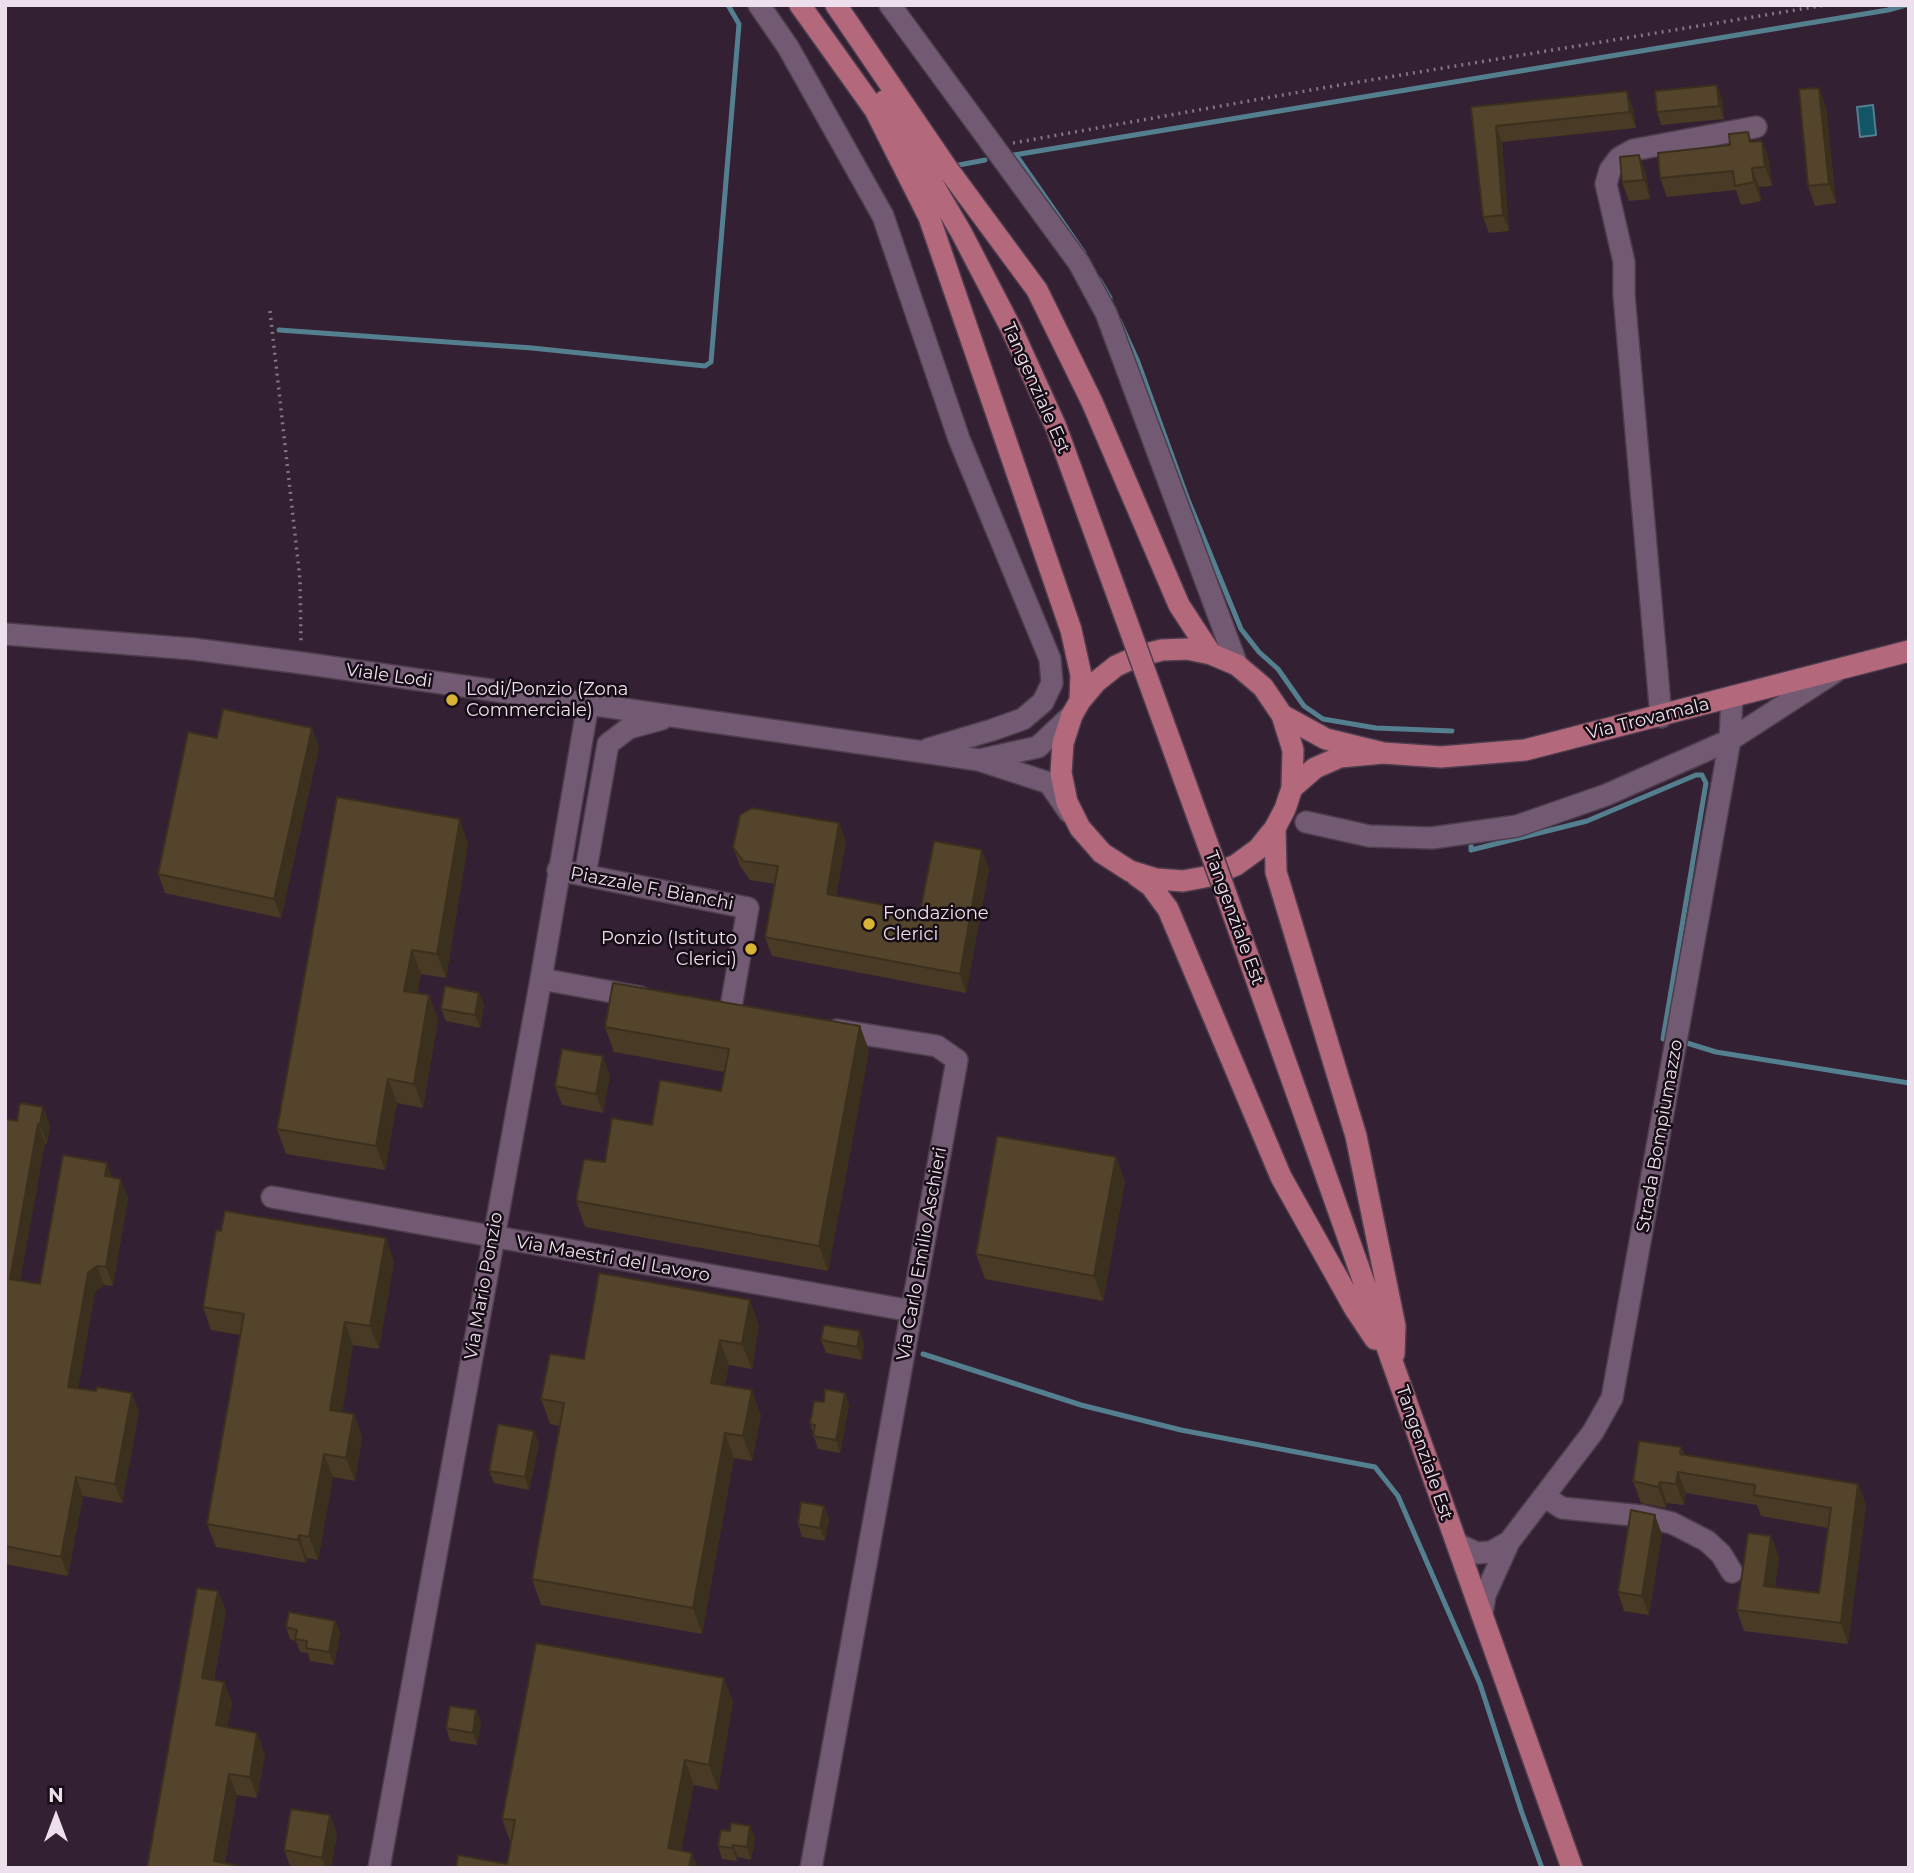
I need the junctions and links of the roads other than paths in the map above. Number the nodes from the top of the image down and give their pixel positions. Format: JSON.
{"nodes":[{"id":1,"x":759,"y":5,"type":"edge"},
{"id":2,"x":800,"y":5,"type":"edge"},
{"id":3,"x":819,"y":5,"type":"edge"},
{"id":4,"x":836,"y":5,"type":"edge"},
{"id":5,"x":890,"y":5,"type":"edge"},
{"id":6,"x":1756,"y":127,"type":"dead end"},
{"id":7,"x":5,"y":634,"type":"edge"},
{"id":8,"x":1909,"y":652,"type":"edge"},
{"id":9,"x":1211,"y":654,"type":"junction"},
{"id":10,"x":1237,"y":665,"type":"junction"},
{"id":11,"x":1841,"y":668,"type":"junction"},
{"id":12,"x":1052,"y":683,"type":"junction"},
{"id":13,"x":1732,"y":698,"type":"junction"},
{"id":14,"x":588,"y":704,"type":"junction"},
{"id":15,"x":1075,"y":709,"type":"junction"},
{"id":16,"x":1283,"y":715,"type":"junction"},
{"id":17,"x":671,"y":716,"type":"junction"},
{"id":18,"x":1661,"y":717,"type":"junction"},
{"id":19,"x":1730,"y":740,"type":"junction"},
{"id":20,"x":919,"y":751,"type":"junction"},
{"id":21,"x":1383,"y":753,"type":"junction"},
{"id":22,"x":978,"y":760,"type":"junction"},
{"id":23,"x":1292,"y":788,"type":"junction"},
{"id":24,"x":1306,"y":822,"type":"dead end"},
{"id":25,"x":1080,"y":828,"type":"junction"},
{"id":26,"x":1275,"y":828,"type":"junction"},
{"id":27,"x":558,"y":870,"type":"junction"},
{"id":28,"x":1129,"y":871,"type":"junction"},
{"id":29,"x":584,"y":875,"type":"junction"},
{"id":30,"x":541,"y":979,"type":"junction"},
{"id":31,"x":663,"y":1001,"type":"edge"},
{"id":32,"x":703,"y":1008,"type":"edge"},
{"id":33,"x":813,"y":1027,"type":"edge"},
{"id":34,"x":272,"y":1198,"type":"dead end"},
{"id":35,"x":492,"y":1238,"type":"junction"},
{"id":36,"x":912,"y":1311,"type":"junction"},
{"id":37,"x":1394,"y":1367,"type":"junction"},
{"id":38,"x":1545,"y":1497,"type":"junction"},
{"id":39,"x":1509,"y":1542,"type":"junction"},
{"id":40,"x":1457,"y":1544,"type":"junction"},
{"id":41,"x":1732,"y":1572,"type":"dead end"},
{"id":42,"x":1482,"y":1614,"type":"junction"},
{"id":43,"x":379,"y":1868,"type":"edge"},
{"id":44,"x":811,"y":1868,"type":"edge"},
{"id":45,"x":1572,"y":1868,"type":"edge"}],
"edges":[{"from":1,"to":12,"type":"street"},
{"from":2,"to":15,"type":"main road"},
{"from":3,"to":37,"type":"main road","name":"Tangenziale Est","bridge":true},
{"from":4,"to":9,"type":"main road"},
{"from":5,"to":10,"type":"street"},
{"from":6,"to":18,"type":"street"},
{"from":7,"to":14,"type":"street","name":"Viale Lodi"},
{"from":8,"to":11,"type":"main road","name":"Via Trovamala"},
{"from":9,"to":10,"type":"main road"},
{"from":9,"to":15,"type":"main road"},
{"from":10,"to":16,"type":"main road"},
{"from":11,"to":13,"type":"main road","name":"Via Trovamala"},
{"from":11,"to":19,"type":"street"},
{"from":12,"to":15,"type":"street"},
{"from":12,"to":20,"type":"street"},
{"from":13,"to":18,"type":"main road","name":"Via Trovamala"},
{"from":13,"to":19,"type":"street","name":"Strada Bompiumazzo"},
{"from":14,"to":17,"type":"street","name":"Viale Lodi"},
{"from":14,"to":27,"type":"street","name":"Via Mario Ponzio"},
{"from":15,"to":22,"type":"street","name":"Viale Lodi"},
{"from":15,"to":25,"type":"main road"},
{"from":16,"to":21,"type":"main road","name":"Via Trovamala"},
{"from":16,"to":23,"type":"main road"},
{"from":17,"to":20,"type":"street","name":"Viale Lodi"},
{"from":17,"to":29,"type":"street"},
{"from":18,"to":21,"type":"main road","name":"Via Trovamala"},
{"from":19,"to":24,"type":"street"},
{"from":19,"to":38,"type":"street","name":"Strada Bompiumazzo"},
{"from":20,"to":22,"type":"street","name":"Viale Lodi"},
{"from":21,"to":23,"type":"main road","name":"Via Trovamala"},
{"from":22,"to":25,"type":"street","name":"Viale Lodi"},
{"from":23,"to":26,"type":"main road"},
{"from":25,"to":28,"type":"main road"},
{"from":26,"to":28,"type":"main road"},
{"from":26,"to":37,"type":"main road"},
{"from":27,"to":29,"type":"street","name":"Piazzale F. Bianchi"},
{"from":27,"to":30,"type":"street","name":"Via Mario Ponzio"},
{"from":28,"to":37,"type":"main road"},
{"from":29,"to":32,"type":"street","name":"Piazzale F. Bianchi"},
{"from":30,"to":31,"type":"street"},
{"from":30,"to":35,"type":"street","name":"Via Mario Ponzio"},
{"from":33,"to":36,"type":"street","name":"Via Carlo Emilio Aschieri"},
{"from":34,"to":35,"type":"street","name":"Via Maestri del Lavoro"},
{"from":35,"to":36,"type":"street","name":"Via Maestri del Lavoro"},
{"from":35,"to":43,"type":"street","name":"Via Mario Ponzio"},
{"from":36,"to":44,"type":"street","name":"Via Carlo Emilio Aschieri"},
{"from":37,"to":40,"type":"main road","name":"Tangenziale Est"},
{"from":38,"to":39,"type":"street","name":"Strada Bompiumazzo"},
{"from":38,"to":41,"type":"street"},
{"from":39,"to":40,"type":"street"},
{"from":39,"to":42,"type":"street","name":"Strada Bompiumazzo"},
{"from":40,"to":42,"type":"main road","name":"Tangenziale Est"},
{"from":42,"to":45,"type":"main road","name":"Tangenziale Est"}]}
